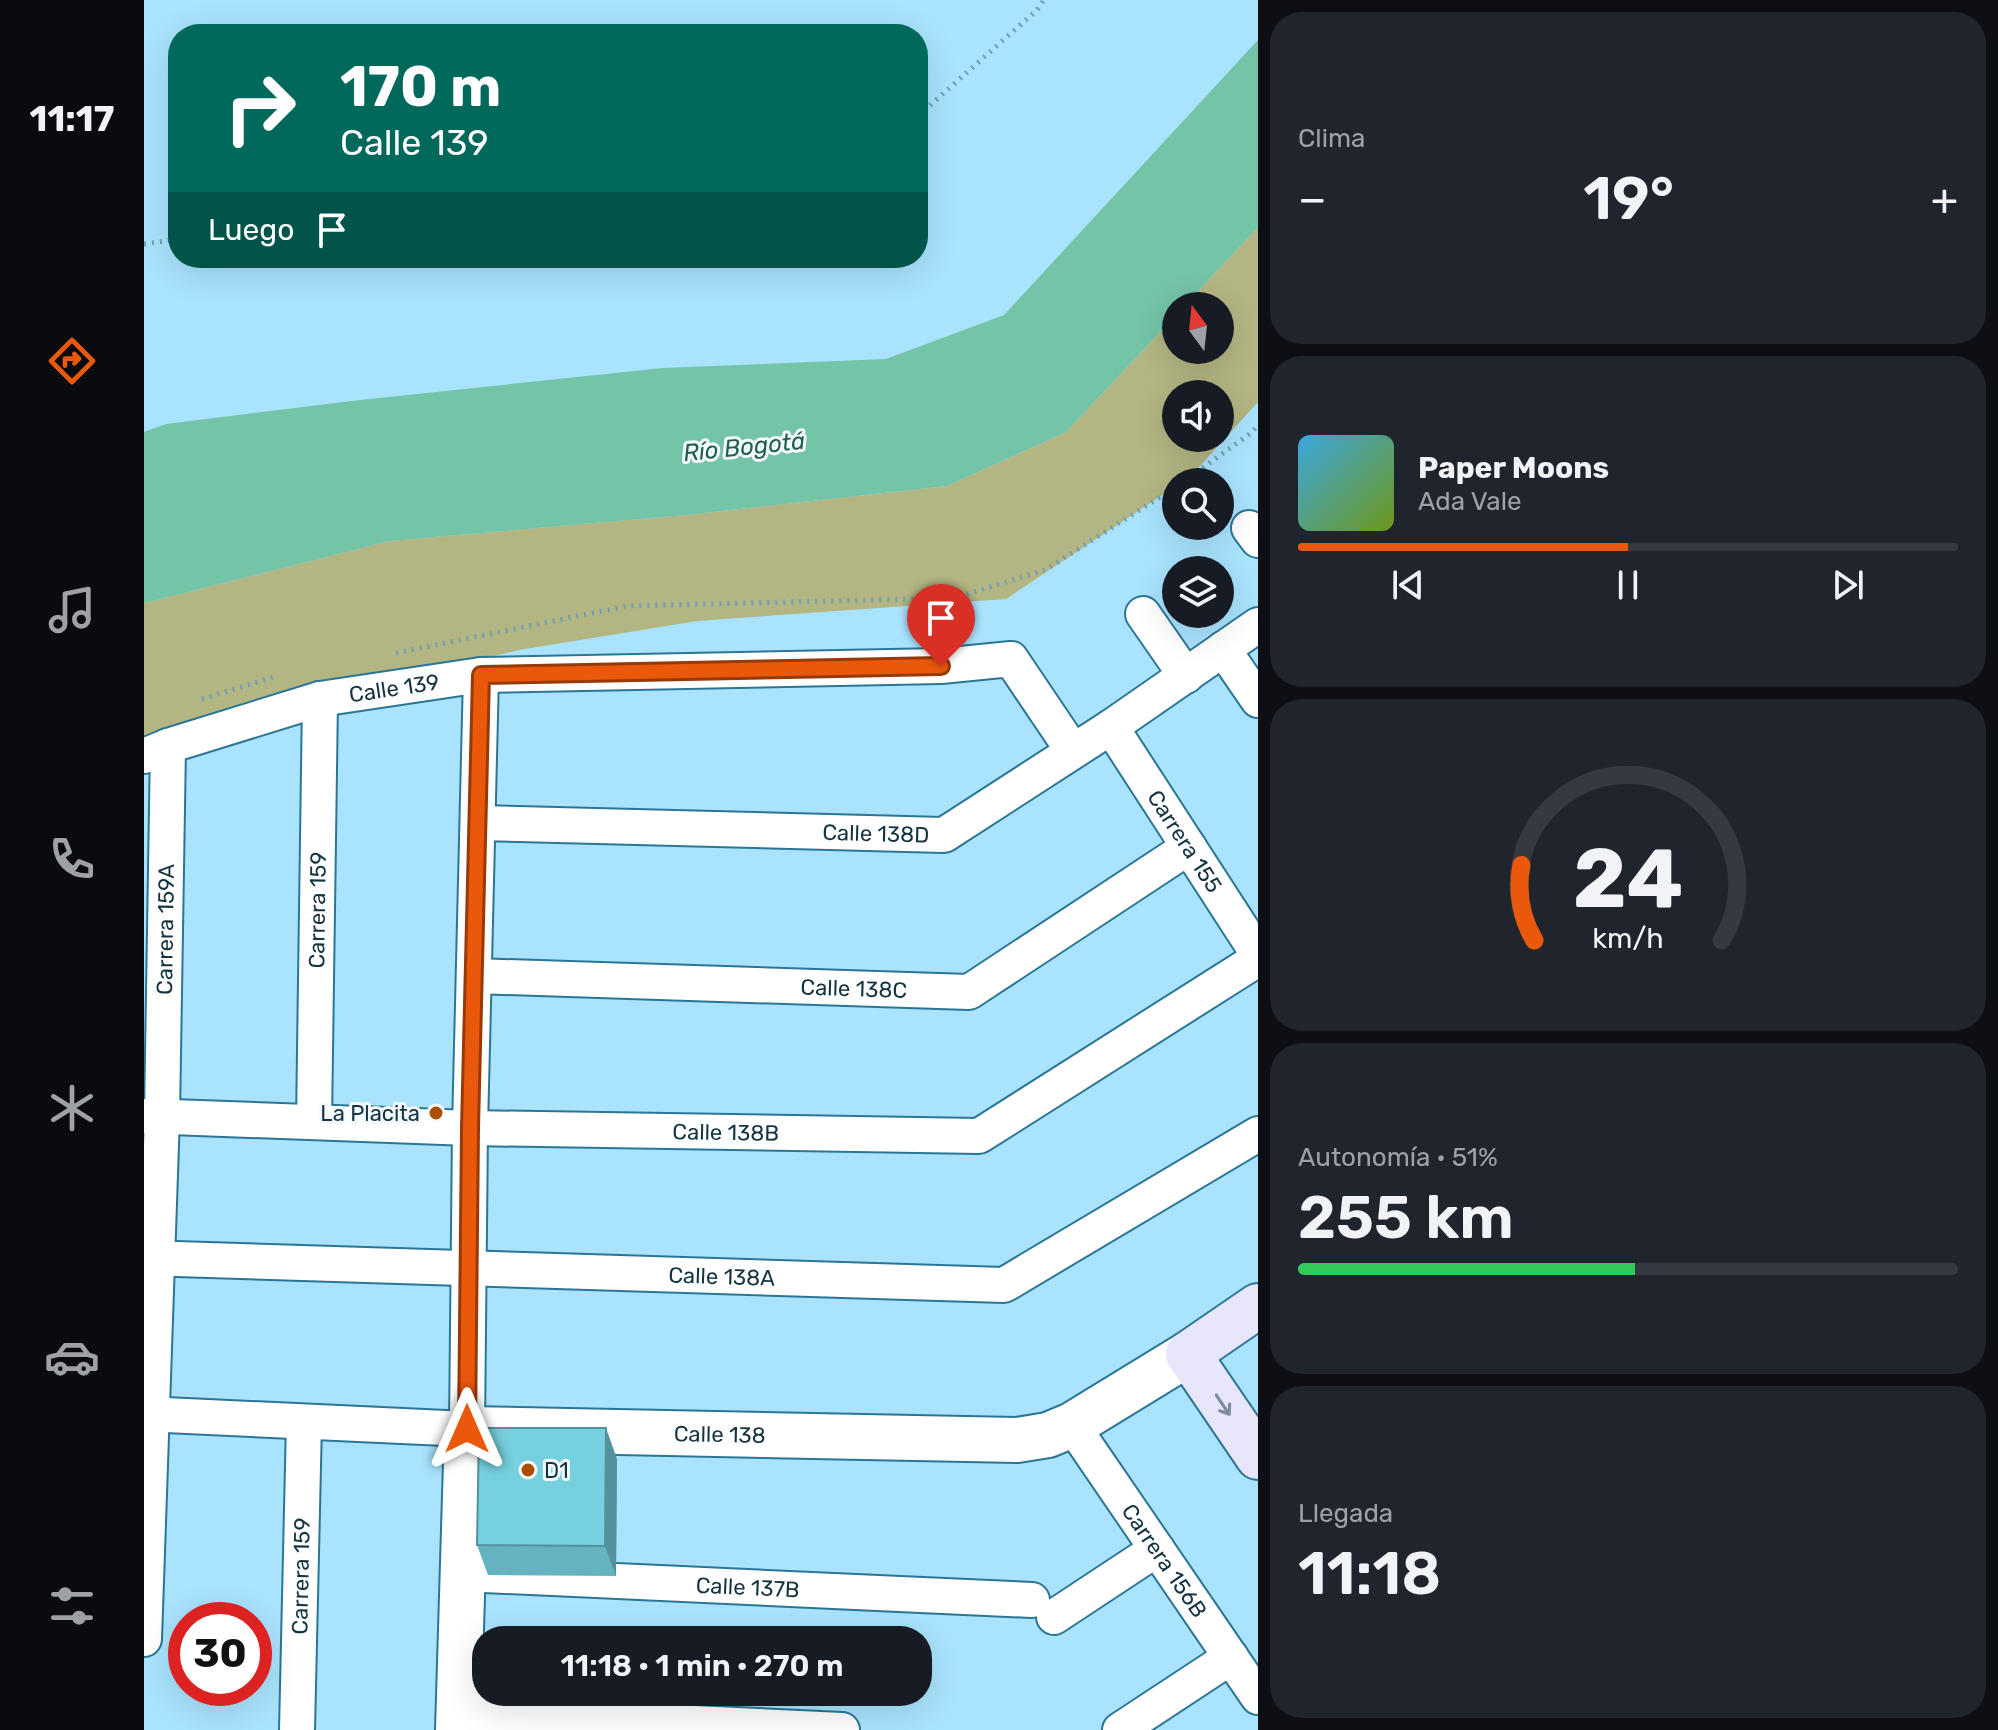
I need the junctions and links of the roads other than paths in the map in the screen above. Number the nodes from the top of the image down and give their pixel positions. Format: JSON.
{"nodes":[{"id":1,"x":1143,"y":614,"type":"dead end"},
{"id":2,"x":1258,"y":625,"type":"edge"},
{"id":3,"x":1223,"y":649,"type":"junction"},
{"id":4,"x":481,"y":675,"type":"junction"},
{"id":5,"x":1186,"y":676,"type":"junction"},
{"id":6,"x":320,"y":699,"type":"junction"},
{"id":7,"x":1258,"y":700,"type":"edge"},
{"id":8,"x":1111,"y":727,"type":"junction"},
{"id":9,"x":156,"y":751,"type":"edge"},
{"id":10,"x":1073,"y":751,"type":"junction"},
{"id":11,"x":478,"y":823,"type":"junction"},
{"id":12,"x":1189,"y":847,"type":"junction"},
{"id":13,"x":1258,"y":956,"type":"edge"},
{"id":14,"x":474,"y":976,"type":"junction"},
{"id":15,"x":153,"y":1116,"type":"edge"},
{"id":16,"x":314,"y":1122,"type":"junction"},
{"id":17,"x":470,"y":1128,"type":"junction"},
{"id":18,"x":1258,"y":1134,"type":"edge"},
{"id":19,"x":150,"y":1258,"type":"edge"},
{"id":20,"x":468,"y":1267,"type":"junction"},
{"id":21,"x":1258,"y":1306,"type":"edge"},
{"id":22,"x":1188,"y":1354,"type":"junction"},
{"id":23,"x":147,"y":1415,"type":"edge"},
{"id":24,"x":304,"y":1422,"type":"junction"},
{"id":25,"x":1072,"y":1425,"type":"junction"},
{"id":26,"x":467,"y":1429,"type":"junction"},
{"id":27,"x":1258,"y":1457,"type":"edge"},
{"id":28,"x":1157,"y":1549,"type":"junction"},
{"id":29,"x":462,"y":1574,"type":"junction"},
{"id":30,"x":144,"y":1639,"type":"edge"},
{"id":31,"x":1231,"y":1657,"type":"junction"},
{"id":32,"x":1258,"y":1697,"type":"edge"},
{"id":33,"x":458,"y":1721,"type":"edge"},
{"id":34,"x":297,"y":1730,"type":"edge"},
{"id":35,"x":842,"y":1730,"type":"edge"},
{"id":36,"x":1120,"y":1730,"type":"edge"}],
"edges":[{"from":1,"to":5,"type":"street"},
{"from":2,"to":3,"type":"street","name":"Calle 138D"},
{"from":3,"to":5,"type":"street","name":"Calle 138D"},
{"from":3,"to":7,"type":"street"},
{"from":4,"to":6,"type":"street","name":"Calle 139"},
{"from":4,"to":10,"type":"street","name":"Calle 139"},
{"from":4,"to":11,"type":"street"},
{"from":5,"to":8,"type":"street","name":"Calle 138D"},
{"from":6,"to":9,"type":"street","name":"Calle 139"},
{"from":6,"to":16,"type":"street","name":"Carrera 159"},
{"from":8,"to":10,"type":"street","name":"Calle 138D"},
{"from":8,"to":12,"type":"street","name":"Carrera 155"},
{"from":9,"to":15,"type":"street","name":"Carrera 159A"},
{"from":10,"to":11,"type":"street","name":"Calle 138D"},
{"from":11,"to":14,"type":"street"},
{"from":12,"to":13,"type":"street","name":"Carrera 155"},
{"from":12,"to":14,"type":"street","name":"Calle 138C"},
{"from":13,"to":17,"type":"street","name":"Calle 138B"},
{"from":14,"to":17,"type":"street"},
{"from":15,"to":16,"type":"street","name":"Calle 138B"},
{"from":15,"to":19,"type":"street","name":"Carrera 159A"},
{"from":16,"to":17,"type":"street","name":"Calle 138B"},
{"from":17,"to":20,"type":"street"},
{"from":18,"to":20,"type":"street","name":"Calle 138A"},
{"from":19,"to":20,"type":"street","name":"Calle 138A"},
{"from":19,"to":23,"type":"street","name":"Carrera 159A"},
{"from":20,"to":26,"type":"street"},
{"from":21,"to":22,"type":"main road","name":"Calle 138"},
{"from":22,"to":25,"type":"street","name":"Calle 138"},
{"from":22,"to":27,"type":"main road","one_way":true},
{"from":23,"to":24,"type":"street","name":"Calle 138"},
{"from":23,"to":30,"type":"street","name":"Carrera 159A"},
{"from":24,"to":26,"type":"street","name":"Calle 138"},
{"from":24,"to":34,"type":"street","name":"Carrera 159"},
{"from":25,"to":26,"type":"street","name":"Calle 138"},
{"from":25,"to":28,"type":"street","name":"Carrera 156B"},
{"from":26,"to":29,"type":"street"},
{"from":28,"to":29,"type":"street","name":"Calle 137B"},
{"from":28,"to":31,"type":"street","name":"Carrera 156B"},
{"from":29,"to":33,"type":"street"},
{"from":31,"to":32,"type":"street","name":"Carrera 156B"},
{"from":31,"to":36,"type":"street"},
{"from":33,"to":35,"type":"street"}]}
